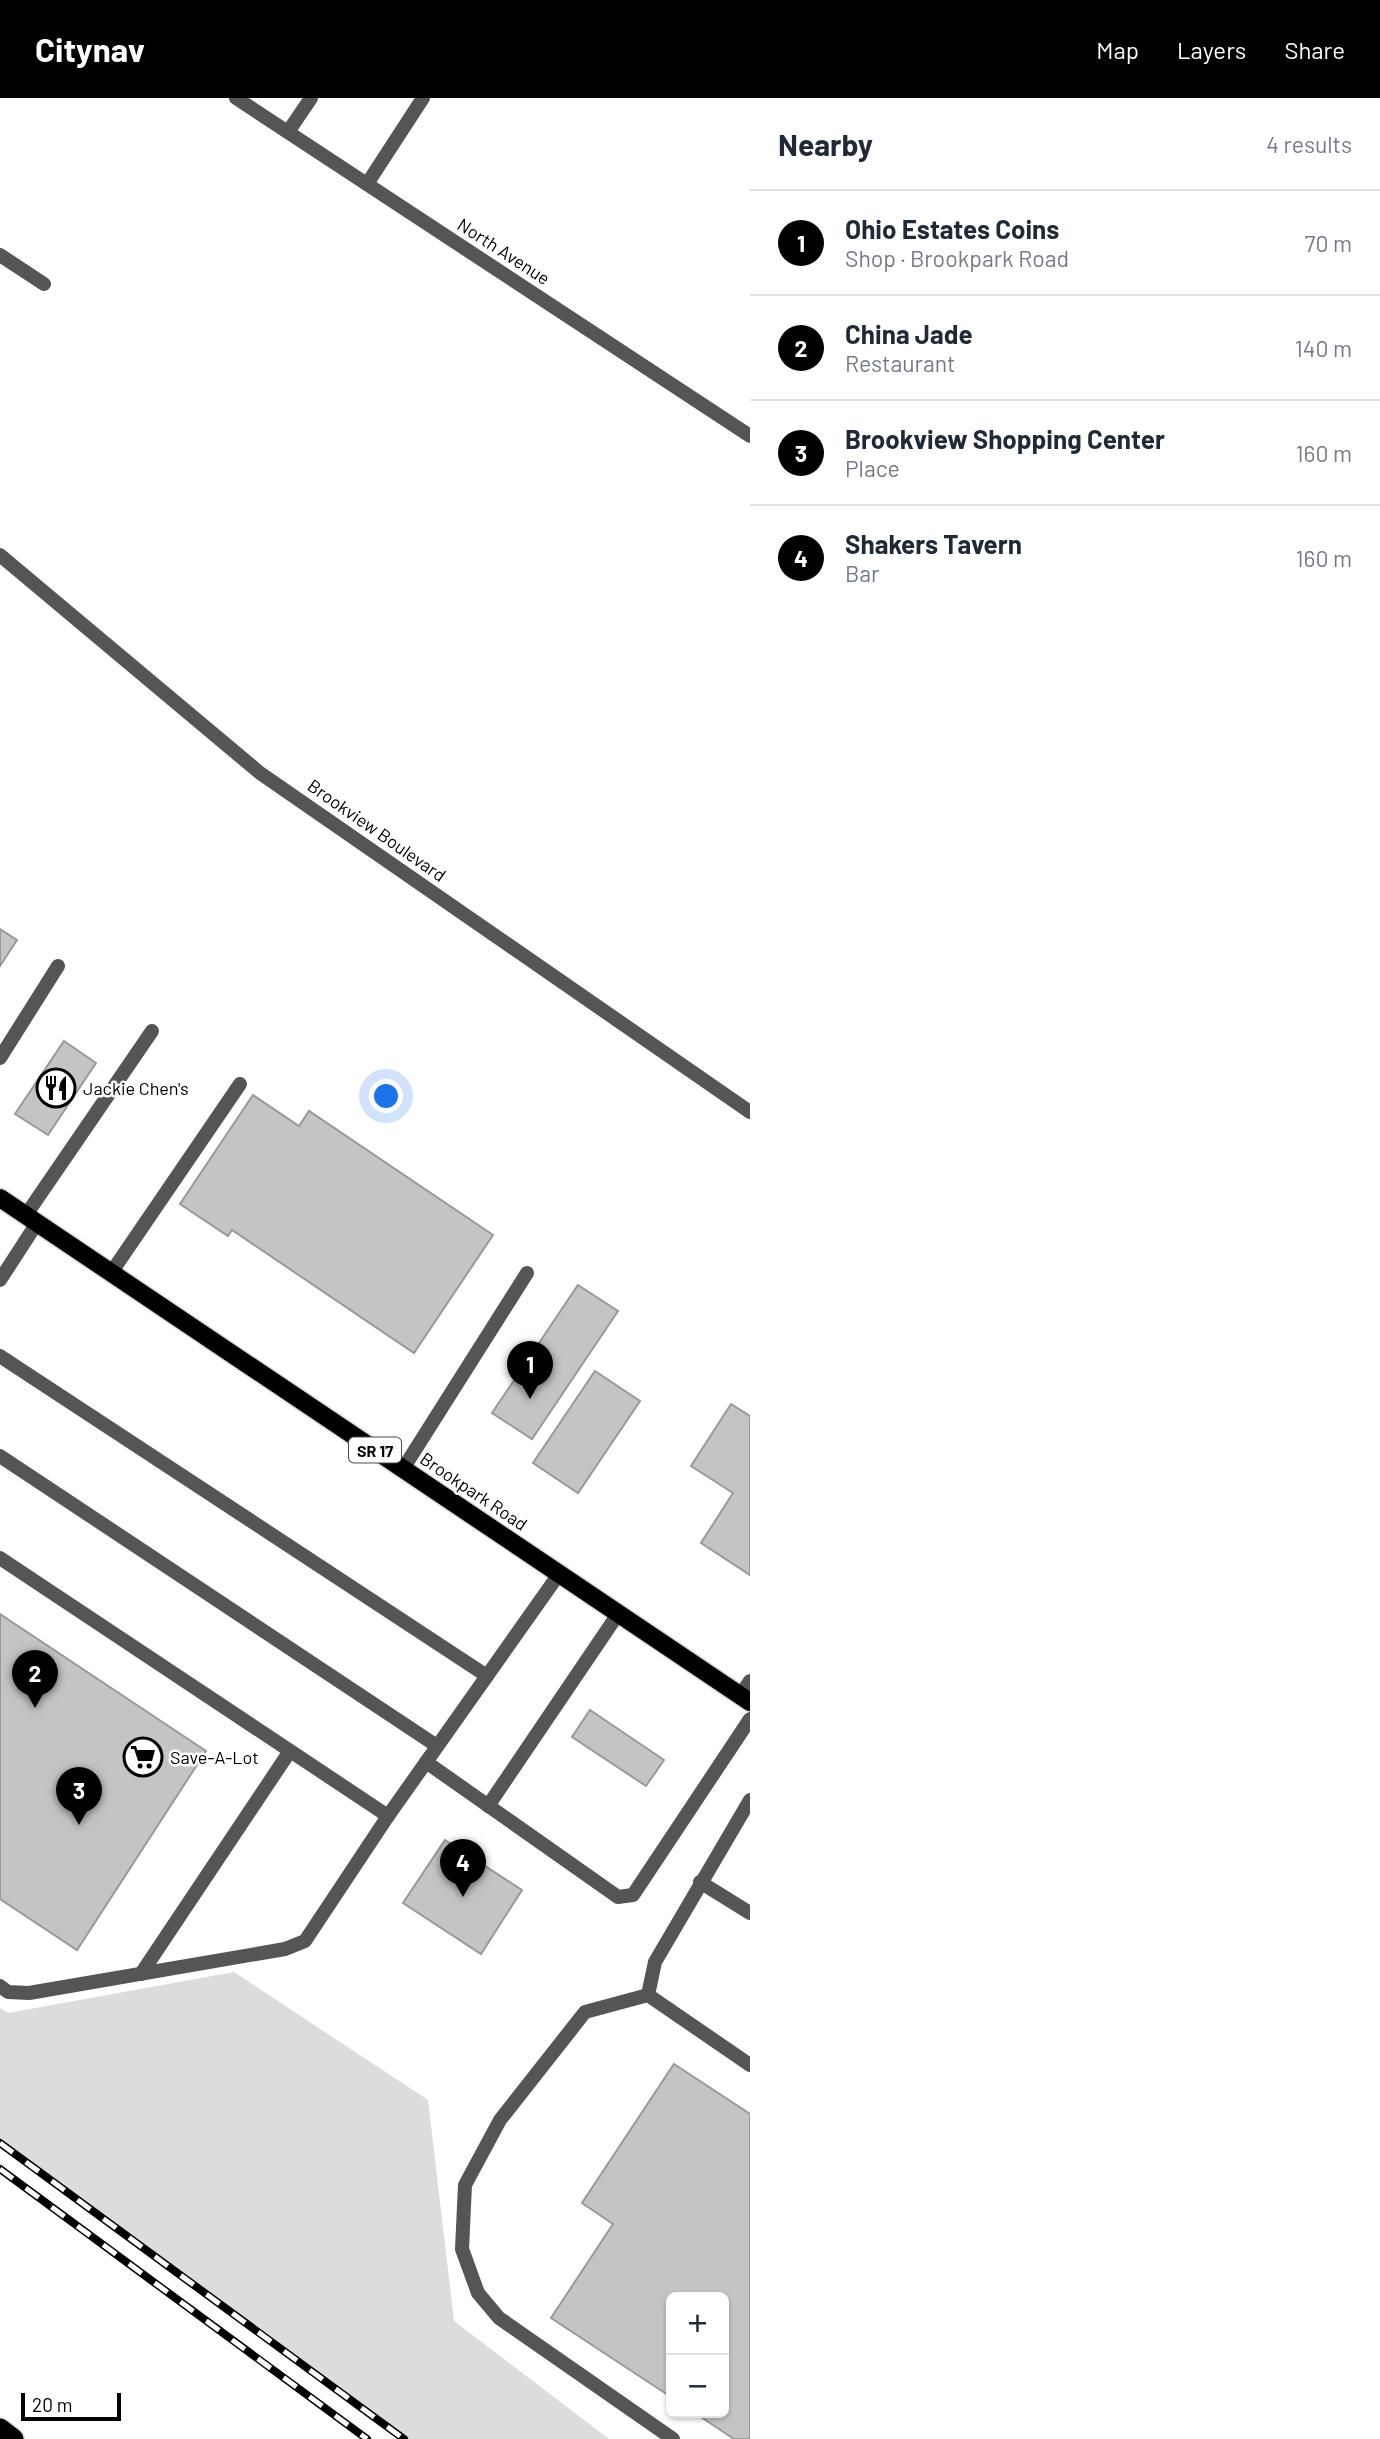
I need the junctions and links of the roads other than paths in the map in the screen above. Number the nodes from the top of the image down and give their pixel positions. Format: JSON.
{"nodes":[{"id":1,"x":236,"y":98,"type":"edge"},
{"id":2,"x":311,"y":98,"type":"edge"},
{"id":3,"x":424,"y":98,"type":"edge"},
{"id":4,"x":288,"y":132,"type":"junction"},
{"id":5,"x":367,"y":184,"type":"junction"},
{"id":6,"x":0,"y":255,"type":"edge"},
{"id":7,"x":44,"y":284,"type":"dead end"},
{"id":8,"x":750,"y":436,"type":"edge"},
{"id":9,"x":0,"y":555,"type":"edge"},
{"id":10,"x":58,"y":966,"type":"dead end"},
{"id":11,"x":152,"y":1031,"type":"dead end"},
{"id":12,"x":0,"y":1058,"type":"edge"},
{"id":13,"x":240,"y":1084,"type":"dead end"},
{"id":14,"x":750,"y":1112,"type":"edge"},
{"id":15,"x":0,"y":1198,"type":"edge"},
{"id":16,"x":31,"y":1219,"type":"junction"},
{"id":17,"x":111,"y":1273,"type":"junction"},
{"id":18,"x":527,"y":1273,"type":"dead end"},
{"id":19,"x":0,"y":1280,"type":"edge"},
{"id":20,"x":0,"y":1356,"type":"edge"},
{"id":21,"x":0,"y":1456,"type":"edge"},
{"id":22,"x":403,"y":1469,"type":"junction"},
{"id":23,"x":0,"y":1558,"type":"edge"},
{"id":24,"x":559,"y":1574,"type":"junction"},
{"id":25,"x":618,"y":1614,"type":"junction"},
{"id":26,"x":487,"y":1676,"type":"junction"},
{"id":27,"x":747,"y":1693,"type":"edge"},
{"id":28,"x":750,"y":1719,"type":"edge"},
{"id":29,"x":437,"y":1746,"type":"junction"},
{"id":30,"x":290,"y":1751,"type":"junction"},
{"id":31,"x":426,"y":1762,"type":"junction"},
{"id":32,"x":750,"y":1800,"type":"edge"},
{"id":33,"x":488,"y":1805,"type":"junction"},
{"id":34,"x":388,"y":1816,"type":"junction"},
{"id":35,"x":700,"y":1882,"type":"junction"},
{"id":36,"x":750,"y":1913,"type":"edge"},
{"id":37,"x":141,"y":1974,"type":"junction"},
{"id":38,"x":0,"y":1986,"type":"edge"},
{"id":39,"x":648,"y":1995,"type":"junction"},
{"id":40,"x":750,"y":2065,"type":"edge"},
{"id":41,"x":0,"y":2429,"type":"edge"},
{"id":42,"x":13,"y":2439,"type":"edge"},
{"id":43,"x":673,"y":2439,"type":"edge"}],
"edges":[{"from":1,"to":4,"type":"street","name":"North Avenue"},
{"from":2,"to":4,"type":"street"},
{"from":3,"to":5,"type":"street"},
{"from":4,"to":5,"type":"street","name":"North Avenue"},
{"from":5,"to":8,"type":"street","name":"North Avenue"},
{"from":6,"to":7,"type":"street"},
{"from":9,"to":14,"type":"street","name":"Brookview Boulevard"},
{"from":10,"to":12,"type":"street"},
{"from":11,"to":16,"type":"street"},
{"from":13,"to":17,"type":"street"},
{"from":15,"to":16,"type":"main road","name":"Brookpark Road","number":"SR 17"},
{"from":16,"to":17,"type":"main road","name":"Brookpark Road","number":"SR 17"},
{"from":16,"to":19,"type":"street"},
{"from":17,"to":22,"type":"main road","name":"Brookpark Road","number":"SR 17"},
{"from":18,"to":22,"type":"street"},
{"from":20,"to":26,"type":"street"},
{"from":21,"to":29,"type":"street"},
{"from":22,"to":24,"type":"main road","name":"Brookpark Road","number":"SR 17"},
{"from":23,"to":30,"type":"street"},
{"from":24,"to":25,"type":"main road","name":"Brookpark Road","number":"SR 17"},
{"from":24,"to":26,"type":"street"},
{"from":25,"to":27,"type":"main road","name":"Brookpark Road","number":"SR 17"},
{"from":25,"to":33,"type":"street"},
{"from":26,"to":29,"type":"street"},
{"from":28,"to":33,"type":"street"},
{"from":29,"to":31,"type":"street"},
{"from":30,"to":34,"type":"street"},
{"from":30,"to":37,"type":"street"},
{"from":31,"to":33,"type":"street"},
{"from":31,"to":34,"type":"street"},
{"from":32,"to":35,"type":"street"},
{"from":34,"to":37,"type":"street"},
{"from":35,"to":36,"type":"street"},
{"from":35,"to":39,"type":"street"},
{"from":37,"to":38,"type":"street"},
{"from":39,"to":40,"type":"street"},
{"from":39,"to":43,"type":"street"},
{"from":41,"to":42,"type":"highway"}]}
